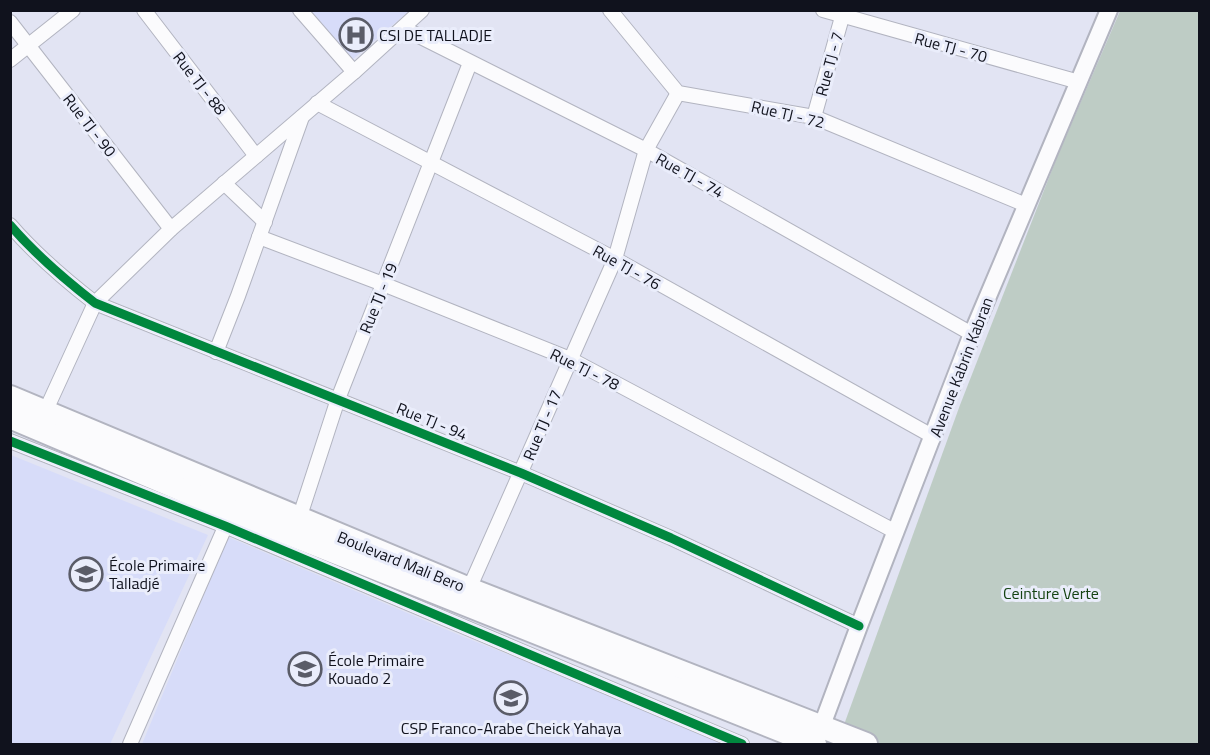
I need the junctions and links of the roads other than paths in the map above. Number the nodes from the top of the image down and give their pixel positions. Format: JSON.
{"nodes":[{"id":1,"x":73,"y":10,"type":"edge"},
{"id":2,"x":144,"y":10,"type":"edge"},
{"id":3,"x":300,"y":10,"type":"edge"},
{"id":4,"x":422,"y":10,"type":"edge"},
{"id":5,"x":610,"y":10,"type":"edge"},
{"id":6,"x":823,"y":10,"type":"edge"},
{"id":7,"x":1109,"y":10,"type":"edge"},
{"id":8,"x":843,"y":14,"type":"edge"},
{"id":9,"x":10,"y":22,"type":"edge"},
{"id":10,"x":403,"y":28,"type":"junction"},
{"id":11,"x":28,"y":46,"type":"junction"},
{"id":12,"x":10,"y":60,"type":"edge"},
{"id":13,"x":470,"y":63,"type":"junction"},
{"id":14,"x":354,"y":72,"type":"junction"},
{"id":15,"x":1078,"y":82,"type":"junction"},
{"id":16,"x":678,"y":93,"type":"junction"},
{"id":17,"x":317,"y":103,"type":"junction"},
{"id":18,"x":303,"y":115,"type":"junction"},
{"id":19,"x":814,"y":117,"type":"junction"},
{"id":20,"x":646,"y":150,"type":"junction"},
{"id":21,"x":256,"y":156,"type":"junction"},
{"id":22,"x":432,"y":163,"type":"junction"},
{"id":23,"x":224,"y":183,"type":"junction"},
{"id":24,"x":1026,"y":205,"type":"junction"},
{"id":25,"x":264,"y":222,"type":"junction"},
{"id":26,"x":10,"y":225,"type":"edge"},
{"id":27,"x":171,"y":229,"type":"junction"},
{"id":28,"x":259,"y":237,"type":"junction"},
{"id":29,"x":615,"y":260,"type":"junction"},
{"id":30,"x":383,"y":284,"type":"junction"},
{"id":31,"x":95,"y":303,"type":"junction"},
{"id":32,"x":972,"y":334,"type":"junction"},
{"id":33,"x":216,"y":352,"type":"junction"},
{"id":34,"x":570,"y":359,"type":"junction"},
{"id":35,"x":10,"y":397,"type":"edge"},
{"id":36,"x":338,"y":399,"type":"junction"},
{"id":37,"x":46,"y":410,"type":"junction"},
{"id":38,"x":10,"y":417,"type":"edge"},
{"id":39,"x":934,"y":437,"type":"junction"},
{"id":40,"x":10,"y":441,"type":"edge"},
{"id":41,"x":521,"y":473,"type":"junction"},
{"id":42,"x":229,"y":518,"type":"junction"},
{"id":43,"x":296,"y":527,"type":"junction"},
{"id":44,"x":896,"y":532,"type":"junction"},
{"id":45,"x":469,"y":589,"type":"junction"},
{"id":46,"x":859,"y":626,"type":"junction"},
{"id":47,"x":745,"y":718,"type":"junction"},
{"id":48,"x":788,"y":725,"type":"junction"},
{"id":49,"x":817,"y":739,"type":"edge"},
{"id":50,"x":857,"y":741,"type":"edge"},
{"id":51,"x":739,"y":743,"type":"edge"},
{"id":52,"x":130,"y":744,"type":"edge"}],
"edges":[{"from":1,"to":11,"type":"street"},
{"from":2,"to":21,"type":"street","name":"Rue TJ - 88"},
{"from":3,"to":14,"type":"street"},
{"from":4,"to":10,"type":"street"},
{"from":5,"to":16,"type":"street"},
{"from":6,"to":8,"type":"street","name":"Rue TJ - 70"},
{"from":7,"to":15,"type":"street","name":"Avenue Kabrin Kabran"},
{"from":8,"to":15,"type":"street","name":"Rue TJ - 70"},
{"from":8,"to":19,"type":"street","name":"Rue TJ - 7"},
{"from":9,"to":11,"type":"street","name":"Rue TJ - 90"},
{"from":10,"to":13,"type":"street","name":"Rue TJ - 74"},
{"from":10,"to":14,"type":"street"},
{"from":11,"to":12,"type":"street"},
{"from":11,"to":27,"type":"street","name":"Rue TJ - 90"},
{"from":13,"to":20,"type":"street","name":"Rue TJ - 74"},
{"from":13,"to":22,"type":"street","name":"Rue TJ - 19"},
{"from":14,"to":17,"type":"street"},
{"from":15,"to":24,"type":"street","name":"Avenue Kabrin Kabran"},
{"from":16,"to":19,"type":"street","name":"Rue TJ - 72"},
{"from":16,"to":20,"type":"street","name":"Rue TJ - 17"},
{"from":17,"to":18,"type":"street"},
{"from":17,"to":22,"type":"street","name":"Rue TJ - 76"},
{"from":18,"to":21,"type":"street"},
{"from":18,"to":25,"type":"street"},
{"from":19,"to":24,"type":"street","name":"Rue TJ - 72"},
{"from":20,"to":29,"type":"street","name":"Rue TJ - 17"},
{"from":20,"to":32,"type":"street","name":"Rue TJ - 74"},
{"from":21,"to":23,"type":"street"},
{"from":22,"to":29,"type":"street","name":"Rue TJ - 76"},
{"from":22,"to":30,"type":"street","name":"Rue TJ - 19"},
{"from":23,"to":25,"type":"street"},
{"from":23,"to":27,"type":"street"},
{"from":24,"to":32,"type":"street","name":"Avenue Kabrin Kabran"},
{"from":25,"to":28,"type":"street"},
{"from":26,"to":31,"type":"street","name":"Rue TJ - 94"},
{"from":27,"to":31,"type":"street"},
{"from":28,"to":30,"type":"street","name":"Rue TJ - 78"},
{"from":28,"to":33,"type":"street"},
{"from":29,"to":34,"type":"street","name":"Rue TJ - 17"},
{"from":29,"to":39,"type":"street","name":"Rue TJ - 76"},
{"from":30,"to":34,"type":"street","name":"Rue TJ - 78"},
{"from":30,"to":36,"type":"street","name":"Rue TJ - 19"},
{"from":31,"to":33,"type":"street","name":"Rue TJ - 94"},
{"from":31,"to":37,"type":"street"},
{"from":32,"to":39,"type":"street","name":"Avenue Kabrin Kabran"},
{"from":33,"to":36,"type":"street","name":"Rue TJ - 94"},
{"from":34,"to":41,"type":"street","name":"Rue TJ - 17"},
{"from":34,"to":44,"type":"street","name":"Rue TJ - 78"},
{"from":35,"to":37,"type":"main road","name":"Boulevard Mali Bero"},
{"from":36,"to":41,"type":"street","name":"Rue TJ - 94"},
{"from":36,"to":43,"type":"street","name":"Rue TJ - 19"},
{"from":37,"to":43,"type":"main road","name":"Boulevard Mali Bero"},
{"from":38,"to":42,"type":"main road","name":"Boulevard Mali Bero"},
{"from":39,"to":44,"type":"street","name":"Avenue Kabrin Kabran"},
{"from":40,"to":42,"type":"street"},
{"from":41,"to":45,"type":"street","name":"Rue TJ - 17"},
{"from":41,"to":46,"type":"street","name":"Rue TJ - 94"},
{"from":42,"to":43,"type":"main road","name":"Boulevard Mali Bero"},
{"from":42,"to":51,"type":"street"},
{"from":42,"to":52,"type":"street"},
{"from":43,"to":45,"type":"main road","name":"Boulevard Mali Bero"},
{"from":43,"to":47,"type":"main road","name":"Boulevard Mali Bero"},
{"from":44,"to":46,"type":"street","name":"Avenue Kabrin Kabran"},
{"from":45,"to":48,"type":"main road","name":"Boulevard Mali Bero"},
{"from":46,"to":49,"type":"street","name":"Avenue Kabrin Kabran"},
{"from":47,"to":48,"type":"main road","name":"Boulevard Mali Bero"},
{"from":47,"to":51,"type":"street"},
{"from":48,"to":49,"type":"main road"},
{"from":49,"to":50,"type":"main road"}]}
